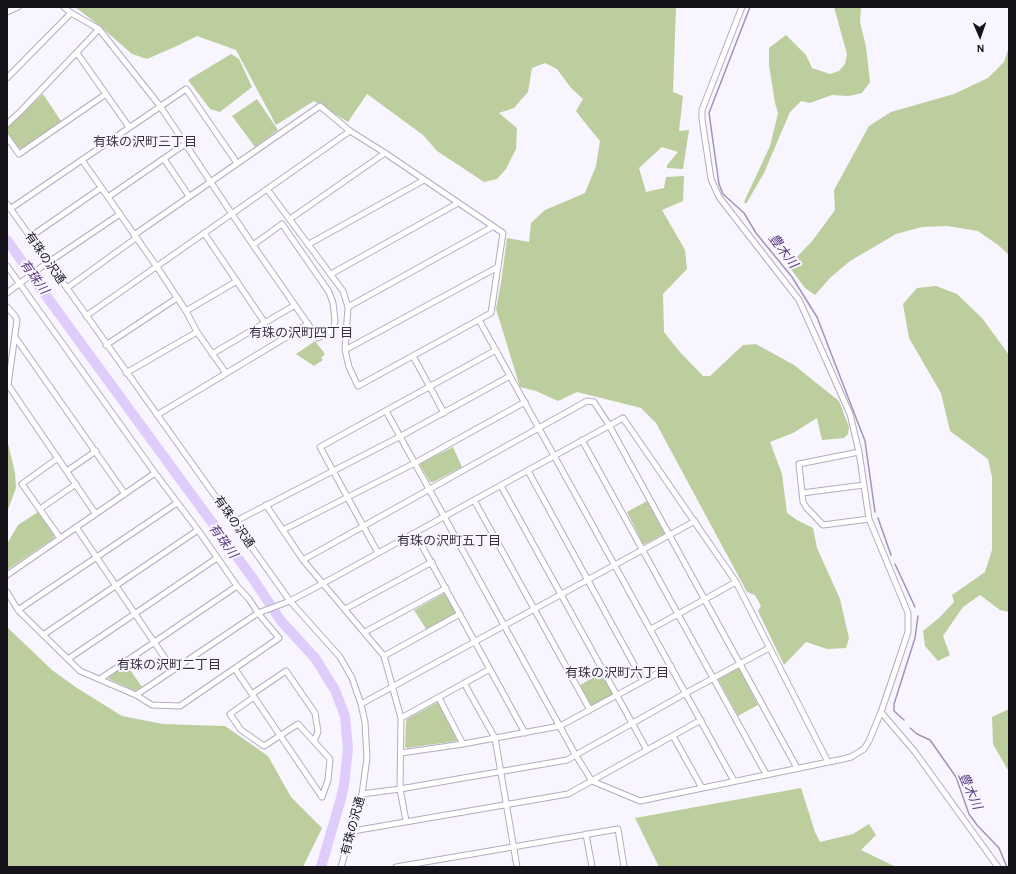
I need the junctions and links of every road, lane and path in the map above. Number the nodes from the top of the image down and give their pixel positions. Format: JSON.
{"nodes":[{"id":1,"x":18,"y":7,"type":"edge"},
{"id":2,"x":64,"y":7,"type":"edge"},
{"id":3,"x":742,"y":7,"type":"edge"},
{"id":4,"x":7,"y":12,"type":"edge"},
{"id":5,"x":71,"y":13,"type":"junction"},
{"id":6,"x":99,"y":29,"type":"junction"},
{"id":7,"x":77,"y":53,"type":"junction"},
{"id":8,"x":7,"y":78,"type":"edge"},
{"id":9,"x":106,"y":94,"type":"junction"},
{"id":10,"x":160,"y":106,"type":"junction"},
{"id":11,"x":7,"y":124,"type":"edge"},
{"id":12,"x":129,"y":127,"type":"junction"},
{"id":13,"x":350,"y":131,"type":"junction"},
{"id":14,"x":7,"y":137,"type":"edge"},
{"id":15,"x":185,"y":144,"type":"junction"},
{"id":16,"x":385,"y":153,"type":"junction"},
{"id":17,"x":164,"y":159,"type":"junction"},
{"id":18,"x":82,"y":160,"type":"junction"},
{"id":19,"x":237,"y":162,"type":"junction"},
{"id":20,"x":424,"y":180,"type":"junction"},
{"id":21,"x":210,"y":182,"type":"junction"},
{"id":22,"x":101,"y":188,"type":"junction"},
{"id":23,"x":267,"y":189,"type":"junction"},
{"id":24,"x":189,"y":196,"type":"junction"},
{"id":25,"x":108,"y":197,"type":"junction"},
{"id":26,"x":458,"y":203,"type":"junction"},
{"id":27,"x":7,"y":204,"type":"edge"},
{"id":28,"x":10,"y":209,"type":"junction"},
{"id":29,"x":120,"y":214,"type":"junction"},
{"id":30,"x":232,"y":214,"type":"junction"},
{"id":31,"x":290,"y":219,"type":"junction"},
{"id":32,"x":492,"y":227,"type":"junction"},
{"id":33,"x":204,"y":233,"type":"junction"},
{"id":34,"x":135,"y":236,"type":"junction"},
{"id":35,"x":30,"y":237,"type":"junction"},
{"id":36,"x":253,"y":244,"type":"junction"},
{"id":37,"x":309,"y":244,"type":"junction"},
{"id":38,"x":49,"y":263,"type":"junction"},
{"id":39,"x":7,"y":266,"type":"edge"},
{"id":40,"x":157,"y":267,"type":"junction"},
{"id":41,"x":498,"y":267,"type":"junction"},
{"id":42,"x":331,"y":274,"type":"junction"},
{"id":43,"x":237,"y":281,"type":"junction"},
{"id":44,"x":22,"y":282,"type":"junction"},
{"id":45,"x":67,"y":288,"type":"junction"},
{"id":46,"x":7,"y":293,"type":"edge"},
{"id":47,"x":177,"y":298,"type":"junction"},
{"id":48,"x":294,"y":305,"type":"junction"},
{"id":49,"x":7,"y":307,"type":"edge"},
{"id":50,"x":348,"y":307,"type":"junction"},
{"id":51,"x":186,"y":311,"type":"junction"},
{"id":52,"x":86,"y":316,"type":"junction"},
{"id":53,"x":480,"y":320,"type":"junction"},
{"id":54,"x":265,"y":322,"type":"junction"},
{"id":55,"x":308,"y":324,"type":"junction"},
{"id":56,"x":197,"y":332,"type":"junction"},
{"id":57,"x":15,"y":336,"type":"junction"},
{"id":58,"x":106,"y":345,"type":"junction"},
{"id":59,"x":345,"y":350,"type":"junction"},
{"id":60,"x":496,"y":350,"type":"junction"},
{"id":61,"x":212,"y":354,"type":"junction"},
{"id":62,"x":413,"y":356,"type":"junction"},
{"id":63,"x":126,"y":373,"type":"junction"},
{"id":64,"x":226,"y":373,"type":"junction"},
{"id":65,"x":510,"y":376,"type":"junction"},
{"id":66,"x":429,"y":387,"type":"junction"},
{"id":67,"x":525,"y":402,"type":"junction"},
{"id":68,"x":386,"y":411,"type":"junction"},
{"id":69,"x":444,"y":413,"type":"junction"},
{"id":70,"x":157,"y":415,"type":"junction"},
{"id":71,"x":609,"y":425,"type":"junction"},
{"id":72,"x":540,"y":428,"type":"junction"},
{"id":73,"x":401,"y":436,"type":"junction"},
{"id":74,"x":582,"y":440,"type":"junction"},
{"id":75,"x":96,"y":451,"type":"junction"},
{"id":76,"x":859,"y":452,"type":"junction"},
{"id":77,"x":555,"y":456,"type":"junction"},
{"id":78,"x":58,"y":458,"type":"junction"},
{"id":79,"x":415,"y":463,"type":"junction"},
{"id":80,"x":67,"y":471,"type":"junction"},
{"id":81,"x":333,"y":471,"type":"junction"},
{"id":82,"x":528,"y":471,"type":"junction"},
{"id":83,"x":155,"y":473,"type":"junction"},
{"id":84,"x":76,"y":484,"type":"junction"},
{"id":85,"x":864,"y":484,"type":"junction"},
{"id":86,"x":502,"y":486,"type":"junction"},
{"id":87,"x":429,"y":489,"type":"junction"},
{"id":88,"x":802,"y":493,"type":"junction"},
{"id":89,"x":125,"y":494,"type":"junction"},
{"id":90,"x":348,"y":498,"type":"junction"},
{"id":91,"x":474,"y":500,"type":"junction"},
{"id":92,"x":177,"y":502,"type":"junction"},
{"id":93,"x":266,"y":505,"type":"junction"},
{"id":94,"x":40,"y":509,"type":"junction"},
{"id":95,"x":96,"y":513,"type":"junction"},
{"id":96,"x":444,"y":516,"type":"junction"},
{"id":97,"x":869,"y":519,"type":"junction"},
{"id":98,"x":694,"y":521,"type":"junction"},
{"id":99,"x":234,"y":522,"type":"junction"},
{"id":100,"x":364,"y":526,"type":"junction"},
{"id":101,"x":76,"y":527,"type":"junction"},
{"id":102,"x":198,"y":530,"type":"junction"},
{"id":103,"x":284,"y":530,"type":"junction"},
{"id":104,"x":415,"y":533,"type":"junction"},
{"id":105,"x":668,"y":535,"type":"junction"},
{"id":106,"x":60,"y":538,"type":"junction"},
{"id":107,"x":642,"y":549,"type":"junction"},
{"id":108,"x":378,"y":553,"type":"junction"},
{"id":109,"x":96,"y":556,"type":"junction"},
{"id":110,"x":217,"y":558,"type":"junction"},
{"id":111,"x":303,"y":560,"type":"junction"},
{"id":112,"x":432,"y":562,"type":"junction"},
{"id":113,"x":615,"y":564,"type":"junction"},
{"id":114,"x":7,"y":575,"type":"edge"},
{"id":115,"x":588,"y":579,"type":"junction"},
{"id":116,"x":736,"y":582,"type":"junction"},
{"id":117,"x":322,"y":584,"type":"junction"},
{"id":118,"x":116,"y":586,"type":"junction"},
{"id":119,"x":237,"y":586,"type":"junction"},
{"id":120,"x":446,"y":588,"type":"junction"},
{"id":121,"x":7,"y":592,"type":"edge"},
{"id":122,"x":561,"y":594,"type":"junction"},
{"id":123,"x":290,"y":600,"type":"junction"},
{"id":124,"x":704,"y":600,"type":"junction"},
{"id":125,"x":534,"y":608,"type":"junction"},
{"id":126,"x":345,"y":609,"type":"junction"},
{"id":127,"x":18,"y":610,"type":"junction"},
{"id":128,"x":260,"y":612,"type":"junction"},
{"id":129,"x":135,"y":614,"type":"junction"},
{"id":130,"x":460,"y":614,"type":"junction"},
{"id":131,"x":678,"y":614,"type":"junction"},
{"id":132,"x":505,"y":625,"type":"junction"},
{"id":133,"x":651,"y":629,"type":"junction"},
{"id":134,"x":365,"y":632,"type":"junction"},
{"id":135,"x":43,"y":635,"type":"junction"},
{"id":136,"x":155,"y":642,"type":"junction"},
{"id":137,"x":475,"y":642,"type":"junction"},
{"id":138,"x":769,"y":648,"type":"junction"},
{"id":139,"x":384,"y":656,"type":"junction"},
{"id":140,"x":68,"y":659,"type":"junction"},
{"id":141,"x":740,"y":664,"type":"junction"},
{"id":142,"x":671,"y":666,"type":"junction"},
{"id":143,"x":235,"y":669,"type":"junction"},
{"id":144,"x":490,"y":669,"type":"junction"},
{"id":145,"x":173,"y":670,"type":"junction"},
{"id":146,"x":713,"y":678,"type":"junction"},
{"id":147,"x":100,"y":680,"type":"junction"},
{"id":148,"x":643,"y":681,"type":"junction"},
{"id":149,"x":464,"y":683,"type":"junction"},
{"id":150,"x":392,"y":688,"type":"junction"},
{"id":151,"x":686,"y":693,"type":"junction"},
{"id":152,"x":136,"y":695,"type":"junction"},
{"id":153,"x":253,"y":695,"type":"junction"},
{"id":154,"x":617,"y":696,"type":"junction"},
{"id":155,"x":439,"y":698,"type":"junction"},
{"id":156,"x":362,"y":704,"type":"junction"},
{"id":157,"x":590,"y":710,"type":"junction"},
{"id":158,"x":881,"y":712,"type":"junction"},
{"id":159,"x":401,"y":718,"type":"junction"},
{"id":160,"x":701,"y":720,"type":"junction"},
{"id":161,"x":632,"y":723,"type":"junction"},
{"id":162,"x":560,"y":726,"type":"junction"},
{"id":163,"x":525,"y":733,"type":"junction"},
{"id":164,"x":280,"y":736,"type":"junction"},
{"id":165,"x":674,"y":736,"type":"junction"},
{"id":166,"x":495,"y":738,"type":"junction"},
{"id":167,"x":314,"y":741,"type":"junction"},
{"id":168,"x":463,"y":744,"type":"junction"},
{"id":169,"x":647,"y":750,"type":"junction"},
{"id":170,"x":401,"y":753,"type":"junction"},
{"id":171,"x":575,"y":754,"type":"junction"},
{"id":172,"x":828,"y":762,"type":"junction"},
{"id":173,"x":797,"y":768,"type":"junction"},
{"id":174,"x":500,"y":771,"type":"junction"},
{"id":175,"x":766,"y":774,"type":"junction"},
{"id":176,"x":592,"y":781,"type":"junction"},
{"id":177,"x":734,"y":781,"type":"junction"},
{"id":178,"x":702,"y":788,"type":"junction"},
{"id":179,"x":400,"y":789,"type":"junction"},
{"id":180,"x":362,"y":794,"type":"junction"},
{"id":181,"x":506,"y":804,"type":"junction"},
{"id":182,"x":406,"y":821,"type":"junction"},
{"id":183,"x":352,"y":831,"type":"junction"},
{"id":184,"x":586,"y":834,"type":"junction"},
{"id":185,"x":513,"y":847,"type":"junction"},
{"id":186,"x":342,"y":867,"type":"edge"},
{"id":187,"x":396,"y":867,"type":"edge"},
{"id":188,"x":517,"y":867,"type":"edge"},
{"id":189,"x":592,"y":867,"type":"edge"},
{"id":190,"x":624,"y":867,"type":"edge"},
{"id":191,"x":998,"y":867,"type":"edge"}],
"edges":[{"from":1,"to":4,"type":"street"},
{"from":2,"to":5,"type":"street"},
{"from":3,"to":76,"type":"street"},
{"from":5,"to":6,"type":"street"},
{"from":5,"to":8,"type":"street"},
{"from":6,"to":7,"type":"street"},
{"from":6,"to":10,"type":"street"},
{"from":7,"to":9,"type":"street"},
{"from":7,"to":11,"type":"street"},
{"from":9,"to":12,"type":"street"},
{"from":9,"to":14,"type":"street"},
{"from":10,"to":12,"type":"street"},
{"from":10,"to":15,"type":"street"},
{"from":10,"to":19,"type":"street"},
{"from":12,"to":18,"type":"street"},
{"from":13,"to":16,"type":"street"},
{"from":13,"to":19,"type":"street"},
{"from":13,"to":23,"type":"street"},
{"from":15,"to":17,"type":"street"},
{"from":15,"to":21,"type":"street"},
{"from":16,"to":20,"type":"street"},
{"from":16,"to":31,"type":"street"},
{"from":17,"to":24,"type":"street"},
{"from":17,"to":25,"type":"street"},
{"from":18,"to":22,"type":"street"},
{"from":18,"to":28,"type":"street"},
{"from":19,"to":21,"type":"street"},
{"from":20,"to":26,"type":"street"},
{"from":20,"to":37,"type":"street"},
{"from":21,"to":24,"type":"street"},
{"from":21,"to":30,"type":"street"},
{"from":22,"to":25,"type":"street"},
{"from":22,"to":35,"type":"street"},
{"from":23,"to":30,"type":"street"},
{"from":23,"to":31,"type":"street"},
{"from":24,"to":34,"type":"street"},
{"from":25,"to":29,"type":"street"},
{"from":26,"to":32,"type":"street"},
{"from":26,"to":42,"type":"street"},
{"from":27,"to":28,"type":"street","name":"有珠の沢通"},
{"from":28,"to":35,"type":"street","name":"有珠の沢通"},
{"from":29,"to":34,"type":"street"},
{"from":29,"to":38,"type":"street"},
{"from":30,"to":33,"type":"street"},
{"from":30,"to":36,"type":"street"},
{"from":31,"to":37,"type":"street"},
{"from":32,"to":41,"type":"street"},
{"from":32,"to":50,"type":"street"},
{"from":33,"to":40,"type":"street"},
{"from":33,"to":43,"type":"street"},
{"from":34,"to":40,"type":"street"},
{"from":34,"to":45,"type":"street"},
{"from":35,"to":38,"type":"street","name":"有珠の沢通"},
{"from":36,"to":48,"type":"street"},
{"from":36,"to":55,"type":"street"},
{"from":37,"to":42,"type":"street"},
{"from":38,"to":44,"type":"street"},
{"from":38,"to":45,"type":"street","name":"有珠の沢通"},
{"from":39,"to":44,"type":"street"},
{"from":40,"to":47,"type":"street"},
{"from":40,"to":52,"type":"street"},
{"from":41,"to":53,"type":"street"},
{"from":41,"to":59,"type":"street"},
{"from":42,"to":50,"type":"street"},
{"from":43,"to":51,"type":"street"},
{"from":43,"to":54,"type":"street"},
{"from":44,"to":46,"type":"street"},
{"from":44,"to":83,"type":"street"},
{"from":45,"to":52,"type":"street","name":"有珠の沢通"},
{"from":47,"to":51,"type":"street"},
{"from":47,"to":58,"type":"street"},
{"from":48,"to":54,"type":"street"},
{"from":48,"to":55,"type":"street"},
{"from":49,"to":57,"type":"street"},
{"from":50,"to":59,"type":"street"},
{"from":51,"to":56,"type":"street"},
{"from":52,"to":58,"type":"street","name":"有珠の沢通"},
{"from":53,"to":60,"type":"street"},
{"from":53,"to":62,"type":"street"},
{"from":54,"to":61,"type":"street"},
{"from":55,"to":64,"type":"street"},
{"from":56,"to":61,"type":"street"},
{"from":56,"to":63,"type":"street"},
{"from":57,"to":75,"type":"street"},
{"from":57,"to":78,"type":"street"},
{"from":58,"to":63,"type":"street","name":"有珠の沢通"},
{"from":59,"to":62,"type":"street"},
{"from":60,"to":65,"type":"street"},
{"from":60,"to":66,"type":"street"},
{"from":61,"to":64,"type":"street"},
{"from":62,"to":66,"type":"street"},
{"from":63,"to":70,"type":"street","name":"有珠の沢通"},
{"from":64,"to":70,"type":"street"},
{"from":65,"to":67,"type":"street"},
{"from":65,"to":69,"type":"street"},
{"from":66,"to":68,"type":"street"},
{"from":66,"to":69,"type":"street"},
{"from":67,"to":72,"type":"street"},
{"from":67,"to":79,"type":"street"},
{"from":68,"to":73,"type":"street"},
{"from":68,"to":81,"type":"street"},
{"from":69,"to":73,"type":"street"},
{"from":70,"to":99,"type":"street","name":"有珠の沢通"},
{"from":71,"to":72,"type":"street"},
{"from":71,"to":74,"type":"street"},
{"from":71,"to":98,"type":"street"},
{"from":71,"to":105,"type":"street"},
{"from":72,"to":77,"type":"street"},
{"from":72,"to":87,"type":"street"},
{"from":73,"to":79,"type":"street"},
{"from":73,"to":81,"type":"street"},
{"from":74,"to":77,"type":"street"},
{"from":74,"to":107,"type":"street"},
{"from":75,"to":80,"type":"street"},
{"from":75,"to":89,"type":"street"},
{"from":76,"to":85,"type":"street"},
{"from":76,"to":88,"type":"street"},
{"from":77,"to":82,"type":"street"},
{"from":77,"to":113,"type":"street"},
{"from":78,"to":80,"type":"street"},
{"from":78,"to":94,"type":"street"},
{"from":79,"to":87,"type":"street"},
{"from":79,"to":90,"type":"street"},
{"from":80,"to":84,"type":"street"},
{"from":81,"to":90,"type":"street"},
{"from":81,"to":93,"type":"street"},
{"from":82,"to":86,"type":"street"},
{"from":82,"to":115,"type":"street"},
{"from":83,"to":89,"type":"street"},
{"from":83,"to":92,"type":"street"},
{"from":84,"to":94,"type":"street"},
{"from":84,"to":95,"type":"street"},
{"from":85,"to":88,"type":"street"},
{"from":85,"to":97,"type":"street"},
{"from":86,"to":91,"type":"street"},
{"from":86,"to":122,"type":"street"},
{"from":87,"to":96,"type":"street"},
{"from":87,"to":100,"type":"street"},
{"from":88,"to":97,"type":"street"},
{"from":89,"to":95,"type":"street"},
{"from":90,"to":100,"type":"street"},
{"from":90,"to":103,"type":"street"},
{"from":91,"to":96,"type":"street"},
{"from":91,"to":125,"type":"street"},
{"from":92,"to":102,"type":"street"},
{"from":92,"to":109,"type":"street"},
{"from":93,"to":99,"type":"street"},
{"from":93,"to":103,"type":"street"},
{"from":94,"to":106,"type":"street"},
{"from":95,"to":101,"type":"street"},
{"from":96,"to":104,"type":"street"},
{"from":96,"to":132,"type":"street"},
{"from":97,"to":158,"type":"street"},
{"from":98,"to":105,"type":"street"},
{"from":98,"to":116,"type":"street"},
{"from":99,"to":123,"type":"street","name":"有珠の沢通"},
{"from":100,"to":108,"type":"street"},
{"from":100,"to":111,"type":"street"},
{"from":101,"to":106,"type":"street"},
{"from":101,"to":109,"type":"street"},
{"from":102,"to":110,"type":"street"},
{"from":102,"to":118,"type":"street"},
{"from":103,"to":111,"type":"street"},
{"from":104,"to":108,"type":"street"},
{"from":104,"to":112,"type":"street"},
{"from":105,"to":107,"type":"street"},
{"from":105,"to":124,"type":"street"},
{"from":106,"to":114,"type":"street"},
{"from":107,"to":113,"type":"street"},
{"from":107,"to":131,"type":"street"},
{"from":108,"to":117,"type":"street"},
{"from":109,"to":118,"type":"street"},
{"from":109,"to":127,"type":"street"},
{"from":110,"to":119,"type":"street"},
{"from":110,"to":129,"type":"street"},
{"from":111,"to":117,"type":"street"},
{"from":112,"to":120,"type":"street"},
{"from":112,"to":126,"type":"street"},
{"from":113,"to":115,"type":"street"},
{"from":113,"to":133,"type":"street"},
{"from":115,"to":122,"type":"street"},
{"from":115,"to":148,"type":"street"},
{"from":116,"to":124,"type":"street"},
{"from":116,"to":138,"type":"street"},
{"from":117,"to":123,"type":"street"},
{"from":117,"to":126,"type":"street"},
{"from":118,"to":129,"type":"street"},
{"from":118,"to":135,"type":"street"},
{"from":119,"to":128,"type":"street"},
{"from":119,"to":136,"type":"street"},
{"from":120,"to":130,"type":"street"},
{"from":120,"to":134,"type":"street"},
{"from":121,"to":127,"type":"street"},
{"from":122,"to":125,"type":"street"},
{"from":122,"to":154,"type":"street"},
{"from":123,"to":128,"type":"street"},
{"from":123,"to":156,"type":"street","name":"有珠の沢通"},
{"from":124,"to":131,"type":"street"},
{"from":124,"to":141,"type":"street"},
{"from":125,"to":132,"type":"street"},
{"from":125,"to":157,"type":"street"},
{"from":126,"to":134,"type":"street"},
{"from":127,"to":135,"type":"street"},
{"from":128,"to":143,"type":"street"},
{"from":128,"to":145,"type":"street"},
{"from":129,"to":136,"type":"street"},
{"from":129,"to":140,"type":"street"},
{"from":130,"to":137,"type":"street"},
{"from":130,"to":139,"type":"street"},
{"from":131,"to":133,"type":"street"},
{"from":131,"to":146,"type":"street"},
{"from":132,"to":137,"type":"street"},
{"from":132,"to":162,"type":"street"},
{"from":133,"to":142,"type":"street"},
{"from":134,"to":139,"type":"street"},
{"from":135,"to":140,"type":"street"},
{"from":136,"to":145,"type":"street"},
{"from":136,"to":147,"type":"street"},
{"from":137,"to":144,"type":"street"},
{"from":137,"to":150,"type":"street"},
{"from":138,"to":141,"type":"street"},
{"from":138,"to":172,"type":"street"},
{"from":139,"to":150,"type":"street"},
{"from":140,"to":147,"type":"street"},
{"from":141,"to":146,"type":"street"},
{"from":141,"to":173,"type":"street"},
{"from":142,"to":148,"type":"street"},
{"from":142,"to":151,"type":"street"},
{"from":143,"to":152,"type":"street"},
{"from":143,"to":153,"type":"street"},
{"from":144,"to":149,"type":"street"},
{"from":144,"to":163,"type":"street"},
{"from":145,"to":152,"type":"street"},
{"from":146,"to":151,"type":"street"},
{"from":146,"to":175,"type":"street"},
{"from":147,"to":152,"type":"street"},
{"from":148,"to":154,"type":"street"},
{"from":149,"to":155,"type":"street"},
{"from":149,"to":166,"type":"street"},
{"from":150,"to":156,"type":"street"},
{"from":150,"to":159,"type":"street"},
{"from":151,"to":160,"type":"street"},
{"from":151,"to":161,"type":"street"},
{"from":153,"to":164,"type":"street"},
{"from":153,"to":164,"type":"street"},
{"from":153,"to":167,"type":"street"},
{"from":154,"to":157,"type":"street"},
{"from":154,"to":161,"type":"street"},
{"from":155,"to":159,"type":"street"},
{"from":155,"to":168,"type":"street"},
{"from":156,"to":180,"type":"street","name":"有珠の沢通"},
{"from":157,"to":162,"type":"street"},
{"from":158,"to":172,"type":"street"},
{"from":158,"to":191,"type":"street"},
{"from":159,"to":170,"type":"street"},
{"from":160,"to":165,"type":"street"},
{"from":160,"to":177,"type":"street"},
{"from":161,"to":169,"type":"street"},
{"from":161,"to":171,"type":"street"},
{"from":162,"to":163,"type":"street"},
{"from":162,"to":171,"type":"street"},
{"from":163,"to":166,"type":"street"},
{"from":164,"to":167,"type":"street"},
{"from":164,"to":167,"type":"street"},
{"from":165,"to":169,"type":"street"},
{"from":165,"to":178,"type":"street"},
{"from":166,"to":168,"type":"street"},
{"from":166,"to":174,"type":"street"},
{"from":168,"to":170,"type":"street"},
{"from":169,"to":176,"type":"street"},
{"from":170,"to":179,"type":"street"},
{"from":171,"to":174,"type":"street"},
{"from":171,"to":176,"type":"street"},
{"from":172,"to":173,"type":"street"},
{"from":173,"to":175,"type":"street"},
{"from":174,"to":179,"type":"street"},
{"from":174,"to":181,"type":"street"},
{"from":175,"to":177,"type":"street"},
{"from":176,"to":178,"type":"street"},
{"from":176,"to":181,"type":"street"},
{"from":177,"to":178,"type":"street"},
{"from":179,"to":180,"type":"street"},
{"from":179,"to":182,"type":"street"},
{"from":180,"to":183,"type":"street","name":"有珠の沢通"},
{"from":181,"to":182,"type":"street"},
{"from":181,"to":185,"type":"street"},
{"from":182,"to":183,"type":"street"},
{"from":183,"to":186,"type":"street","name":"有珠の沢通"},
{"from":184,"to":185,"type":"street"},
{"from":184,"to":189,"type":"street"},
{"from":184,"to":190,"type":"street"},
{"from":185,"to":187,"type":"street"},
{"from":185,"to":188,"type":"street"}]}
